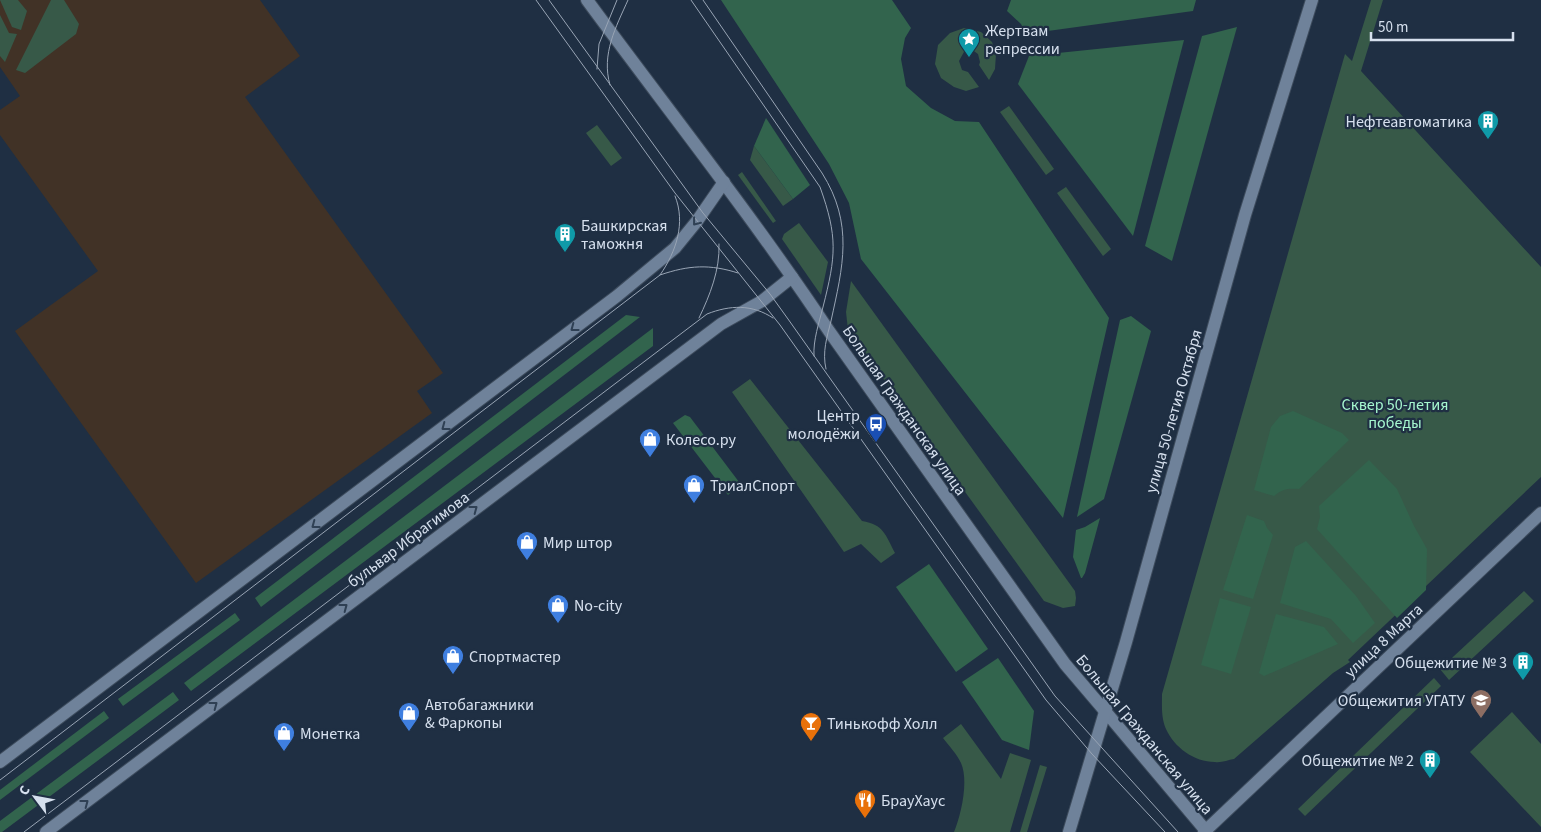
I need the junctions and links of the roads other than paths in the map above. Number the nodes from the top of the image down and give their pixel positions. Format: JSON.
{"nodes":[{"id":1,"x":587,"y":0,"type":"edge"},
{"id":2,"x":1312,"y":0,"type":"edge"},
{"id":3,"x":724,"y":182,"type":"junction"},
{"id":4,"x":792,"y":277,"type":"junction"},
{"id":5,"x":1541,"y":513,"type":"edge"},
{"id":6,"x":1105,"y":711,"type":"junction"},
{"id":7,"x":0,"y":762,"type":"edge"},
{"id":8,"x":46,"y":832,"type":"edge"},
{"id":9,"x":1069,"y":832,"type":"edge"},
{"id":10,"x":1206,"y":832,"type":"edge"}],
"edges":[{"from":1,"to":3,"type":"main road","name":"Большая Гражданская улица"},
{"from":2,"to":6,"type":"main road","name":"улица 50-летия Октября"},
{"from":3,"to":4,"type":"main road","name":"Большая Гражданская улица"},
{"from":3,"to":7,"type":"main road","one_way":true},
{"from":4,"to":6,"type":"main road","name":"Большая Гражданская улица"},
{"from":8,"to":4,"type":"main road","name":"бульвар Ибрагимова","one_way":true},
{"from":5,"to":10,"type":"main road","name":"улица 8 Марта"},
{"from":6,"to":9,"type":"main road","name":"улица 50-летия Октября"},
{"from":6,"to":10,"type":"main road","name":"Большая Гражданская улица"}]}
